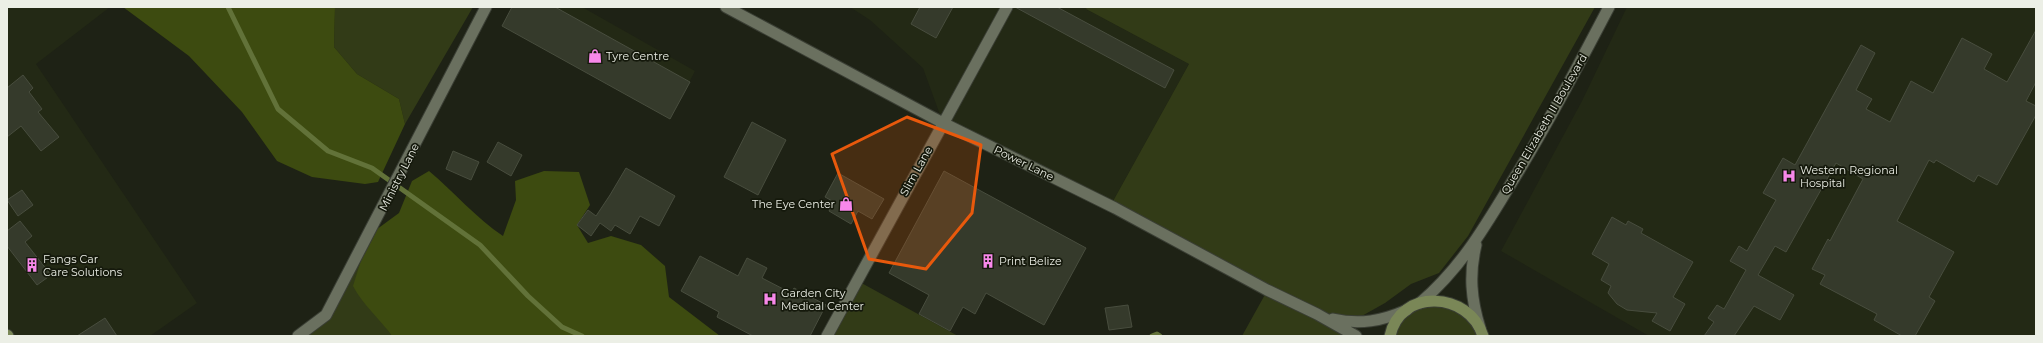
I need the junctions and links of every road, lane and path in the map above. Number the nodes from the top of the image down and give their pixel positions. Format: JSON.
{"nodes":[{"id":1,"x":486,"y":7,"type":"edge"},
{"id":2,"x":726,"y":7,"type":"edge"},
{"id":3,"x":1007,"y":7,"type":"edge"},
{"id":4,"x":1610,"y":7,"type":"edge"},
{"id":5,"x":942,"y":123,"type":"junction"},
{"id":6,"x":1477,"y":240,"type":"junction"},
{"id":7,"x":1420,"y":303,"type":"junction"},
{"id":8,"x":1409,"y":309,"type":"junction"},
{"id":9,"x":1322,"y":317,"type":"junction"},
{"id":10,"x":1482,"y":332,"type":"edge"},
{"id":11,"x":298,"y":336,"type":"edge"},
{"id":12,"x":827,"y":336,"type":"edge"},
{"id":13,"x":1356,"y":336,"type":"edge"},
{"id":14,"x":1390,"y":336,"type":"edge"}],
"edges":[{"from":1,"to":11,"type":"street","name":"Ministry Lane"},
{"from":2,"to":5,"type":"street","name":"Power Lane"},
{"from":3,"to":5,"type":"street","name":"Slim Lane"},
{"from":4,"to":6,"type":"street","name":"Queen Elizabeth II Boulevard"},
{"from":5,"to":9,"type":"street","name":"Power Lane"},
{"from":5,"to":12,"type":"street","name":"Slim Lane"},
{"from":6,"to":7,"type":"street","name":"Queen Elizabeth II Boulevard"},
{"from":6,"to":10,"type":"street","name":"Queen Elizabeth II Boulevard"},
{"from":7,"to":8,"type":"main road"},
{"from":7,"to":10,"type":"main road"},
{"from":8,"to":9,"type":"street","name":"Power Lane"},
{"from":8,"to":14,"type":"main road"},
{"from":9,"to":13,"type":"street","name":"Power Lane"}]}
